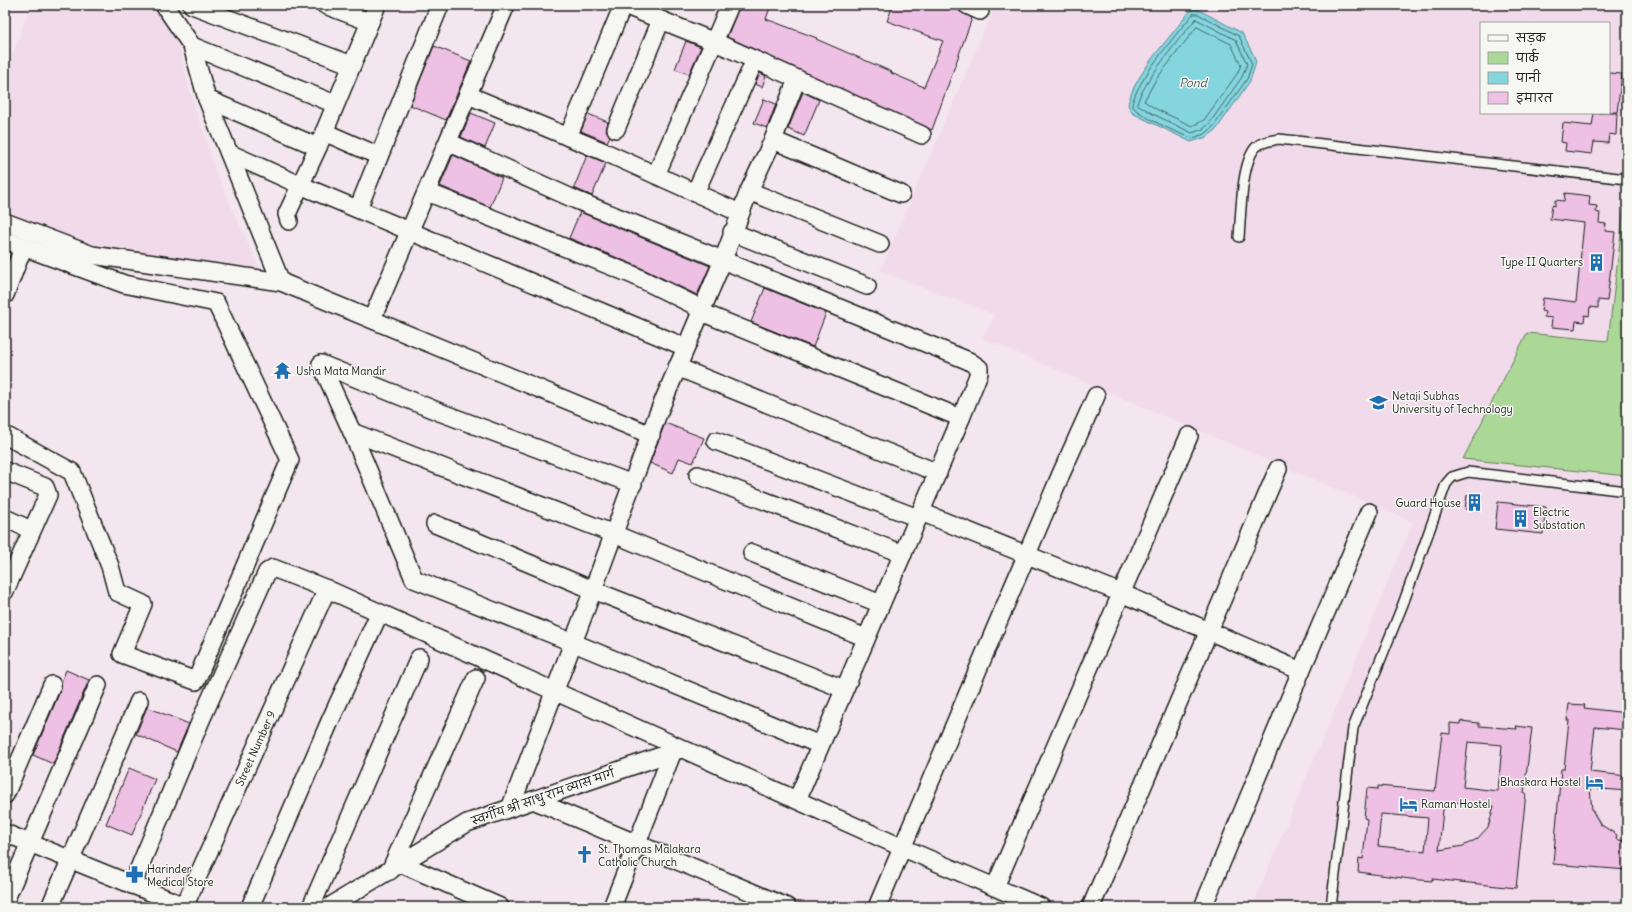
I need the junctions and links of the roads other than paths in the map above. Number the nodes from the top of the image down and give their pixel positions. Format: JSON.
{"nodes":[{"id":1,"x":164,"y":5,"type":"edge"},
{"id":2,"x":192,"y":5,"type":"edge"},
{"id":3,"x":325,"y":5,"type":"edge"},
{"id":4,"x":377,"y":5,"type":"edge"},
{"id":5,"x":440,"y":5,"type":"edge"},
{"id":6,"x":506,"y":5,"type":"edge"},
{"id":7,"x":623,"y":5,"type":"edge"},
{"id":8,"x":730,"y":5,"type":"edge"},
{"id":9,"x":661,"y":20,"type":"junction"},
{"id":10,"x":370,"y":22,"type":"junction"},
{"id":11,"x":715,"y":42,"type":"junction"},
{"id":12,"x":192,"y":46,"type":"junction"},
{"id":13,"x":755,"y":60,"type":"junction"},
{"id":14,"x":352,"y":65,"type":"junction"},
{"id":15,"x":796,"y":79,"type":"junction"},
{"id":16,"x":468,"y":95,"type":"junction"},
{"id":17,"x":207,"y":99,"type":"junction"},
{"id":18,"x":335,"y":104,"type":"junction"},
{"id":19,"x":616,"y":129,"type":"dead end"},
{"id":20,"x":922,"y":135,"type":"dead end"},
{"id":21,"x":568,"y":137,"type":"junction"},
{"id":22,"x":321,"y":140,"type":"junction"},
{"id":23,"x":773,"y":140,"type":"junction"},
{"id":24,"x":448,"y":142,"type":"junction"},
{"id":25,"x":229,"y":154,"type":"junction"},
{"id":26,"x":379,"y":156,"type":"junction"},
{"id":27,"x":656,"y":175,"type":"junction"},
{"id":28,"x":1627,"y":179,"type":"edge"},
{"id":29,"x":300,"y":185,"type":"junction"},
{"id":30,"x":749,"y":191,"type":"junction"},
{"id":31,"x":427,"y":192,"type":"junction"},
{"id":32,"x":695,"y":193,"type":"junction"},
{"id":33,"x":901,"y":194,"type":"dead end"},
{"id":34,"x":358,"y":209,"type":"junction"},
{"id":35,"x":740,"y":213,"type":"junction"},
{"id":36,"x":289,"y":221,"type":"dead end"},
{"id":37,"x":5,"y":222,"type":"edge"},
{"id":38,"x":410,"y":232,"type":"junction"},
{"id":39,"x":732,"y":232,"type":"junction"},
{"id":40,"x":1239,"y":237,"type":"dead end"},
{"id":41,"x":5,"y":240,"type":"edge"},
{"id":42,"x":880,"y":244,"type":"dead end"},
{"id":43,"x":23,"y":248,"type":"junction"},
{"id":44,"x":723,"y":260,"type":"junction"},
{"id":45,"x":10,"y":267,"type":"edge"},
{"id":46,"x":281,"y":282,"type":"junction"},
{"id":47,"x":867,"y":286,"type":"dead end"},
{"id":48,"x":5,"y":295,"type":"edge"},
{"id":49,"x":701,"y":312,"type":"junction"},
{"id":50,"x":372,"y":319,"type":"junction"},
{"id":51,"x":685,"y":347,"type":"junction"},
{"id":52,"x":677,"y":367,"type":"junction"},
{"id":53,"x":1096,"y":396,"type":"dead end"},
{"id":54,"x":961,"y":418,"type":"junction"},
{"id":55,"x":352,"y":432,"type":"junction"},
{"id":56,"x":5,"y":435,"type":"edge"},
{"id":57,"x":651,"y":435,"type":"junction"},
{"id":58,"x":1189,"y":436,"type":"dead end"},
{"id":59,"x":716,"y":441,"type":"dead end"},
{"id":60,"x":1278,"y":469,"type":"dead end"},
{"id":61,"x":5,"y":471,"type":"edge"},
{"id":62,"x":938,"y":473,"type":"junction"},
{"id":63,"x":698,"y":474,"type":"dead end"},
{"id":64,"x":633,"y":484,"type":"junction"},
{"id":65,"x":1627,"y":491,"type":"edge"},
{"id":66,"x":1369,"y":512,"type":"dead end"},
{"id":67,"x":919,"y":515,"type":"junction"},
{"id":68,"x":5,"y":518,"type":"edge"},
{"id":69,"x":435,"y":524,"type":"dead end"},
{"id":70,"x":31,"y":530,"type":"junction"},
{"id":71,"x":614,"y":534,"type":"junction"},
{"id":72,"x":752,"y":553,"type":"dead end"},
{"id":73,"x":903,"y":554,"type":"junction"},
{"id":74,"x":1026,"y":556,"type":"junction"},
{"id":75,"x":11,"y":563,"type":"edge"},
{"id":76,"x":327,"y":589,"type":"junction"},
{"id":77,"x":594,"y":590,"type":"junction"},
{"id":78,"x":5,"y":591,"type":"edge"},
{"id":79,"x":1121,"y":593,"type":"junction"},
{"id":80,"x":881,"y":604,"type":"junction"},
{"id":81,"x":379,"y":614,"type":"junction"},
{"id":82,"x":1209,"y":632,"type":"junction"},
{"id":83,"x":866,"y":638,"type":"junction"},
{"id":84,"x":574,"y":642,"type":"junction"},
{"id":85,"x":420,"y":658,"type":"dead end"},
{"id":86,"x":1301,"y":671,"type":"junction"},
{"id":87,"x":476,"y":678,"type":"dead end"},
{"id":88,"x":52,"y":685,"type":"dead end"},
{"id":89,"x":98,"y":685,"type":"dead end"},
{"id":90,"x":844,"y":689,"type":"junction"},
{"id":91,"x":555,"y":693,"type":"junction"},
{"id":92,"x":139,"y":701,"type":"dead end"},
{"id":93,"x":820,"y":745,"type":"junction"},
{"id":94,"x":677,"y":750,"type":"junction"},
{"id":95,"x":5,"y":795,"type":"edge"},
{"id":96,"x":533,"y":800,"type":"junction"},
{"id":97,"x":797,"y":800,"type":"junction"},
{"id":98,"x":511,"y":806,"type":"junction"},
{"id":99,"x":5,"y":834,"type":"edge"},
{"id":100,"x":30,"y":844,"type":"junction"},
{"id":101,"x":638,"y":844,"type":"junction"},
{"id":102,"x":901,"y":847,"type":"junction"},
{"id":103,"x":71,"y":860,"type":"junction"},
{"id":104,"x":396,"y":867,"type":"junction"},
{"id":105,"x":132,"y":885,"type":"junction"},
{"id":106,"x":995,"y":887,"type":"junction"},
{"id":107,"x":5,"y":901,"type":"edge"},
{"id":108,"x":50,"y":907,"type":"edge"},
{"id":109,"x":185,"y":907,"type":"edge"},
{"id":110,"x":250,"y":907,"type":"edge"},
{"id":111,"x":311,"y":907,"type":"edge"},
{"id":112,"x":329,"y":907,"type":"edge"},
{"id":113,"x":500,"y":907,"type":"edge"},
{"id":114,"x":612,"y":907,"type":"edge"},
{"id":115,"x":787,"y":907,"type":"edge"},
{"id":116,"x":877,"y":907,"type":"edge"},
{"id":117,"x":1041,"y":907,"type":"edge"},
{"id":118,"x":1091,"y":907,"type":"edge"},
{"id":119,"x":1203,"y":907,"type":"edge"},
{"id":120,"x":1331,"y":907,"type":"edge"}],
"edges":[{"from":1,"to":12,"type":"street"},
{"from":2,"to":14,"type":"street"},
{"from":3,"to":10,"type":"street"},
{"from":4,"to":10,"type":"street"},
{"from":5,"to":26,"type":"street"},
{"from":6,"to":16,"type":"street"},
{"from":7,"to":9,"type":"street"},
{"from":7,"to":21,"type":"street"},
{"from":8,"to":11,"type":"street"},
{"from":9,"to":11,"type":"street"},
{"from":9,"to":19,"type":"street"},
{"from":10,"to":14,"type":"street"},
{"from":11,"to":13,"type":"street"},
{"from":11,"to":27,"type":"street"},
{"from":12,"to":17,"type":"street"},
{"from":12,"to":18,"type":"street"},
{"from":13,"to":15,"type":"street"},
{"from":13,"to":32,"type":"street"},
{"from":14,"to":18,"type":"street"},
{"from":15,"to":20,"type":"street"},
{"from":15,"to":23,"type":"street"},
{"from":16,"to":21,"type":"street"},
{"from":16,"to":24,"type":"street"},
{"from":17,"to":22,"type":"street"},
{"from":17,"to":25,"type":"street"},
{"from":18,"to":22,"type":"street"},
{"from":21,"to":27,"type":"street"},
{"from":22,"to":26,"type":"street"},
{"from":22,"to":29,"type":"street"},
{"from":23,"to":30,"type":"street"},
{"from":23,"to":33,"type":"street"},
{"from":24,"to":31,"type":"street"},
{"from":24,"to":44,"type":"street"},
{"from":25,"to":29,"type":"street"},
{"from":25,"to":46,"type":"street"},
{"from":26,"to":34,"type":"street"},
{"from":27,"to":32,"type":"street"},
{"from":28,"to":40,"type":"lane"},
{"from":29,"to":34,"type":"street"},
{"from":29,"to":36,"type":"street"},
{"from":30,"to":35,"type":"street"},
{"from":30,"to":42,"type":"street"},
{"from":31,"to":38,"type":"street"},
{"from":31,"to":49,"type":"street"},
{"from":32,"to":35,"type":"street"},
{"from":34,"to":38,"type":"street"},
{"from":35,"to":39,"type":"street"},
{"from":37,"to":46,"type":"street"},
{"from":38,"to":50,"type":"street"},
{"from":38,"to":51,"type":"street"},
{"from":39,"to":44,"type":"street"},
{"from":39,"to":47,"type":"street"},
{"from":41,"to":43,"type":"street"},
{"from":43,"to":45,"type":"street"},
{"from":43,"to":56,"type":"street"},
{"from":44,"to":49,"type":"street"},
{"from":44,"to":54,"type":"street"},
{"from":45,"to":48,"type":"street"},
{"from":46,"to":50,"type":"street"},
{"from":49,"to":51,"type":"street"},
{"from":49,"to":54,"type":"street"},
{"from":50,"to":57,"type":"street"},
{"from":51,"to":52,"type":"street"},
{"from":52,"to":57,"type":"street"},
{"from":52,"to":62,"type":"street"},
{"from":53,"to":74,"type":"street"},
{"from":54,"to":62,"type":"street"},
{"from":55,"to":64,"type":"street"},
{"from":55,"to":71,"type":"street"},
{"from":55,"to":84,"type":"street"},
{"from":57,"to":64,"type":"street"},
{"from":58,"to":79,"type":"street"},
{"from":59,"to":67,"type":"street"},
{"from":60,"to":82,"type":"street"},
{"from":61,"to":70,"type":"street"},
{"from":62,"to":67,"type":"street"},
{"from":63,"to":73,"type":"street"},
{"from":64,"to":71,"type":"street"},
{"from":65,"to":120,"type":"lane"},
{"from":66,"to":86,"type":"street"},
{"from":67,"to":73,"type":"street"},
{"from":67,"to":74,"type":"street"},
{"from":68,"to":70,"type":"street"},
{"from":69,"to":77,"type":"street"},
{"from":70,"to":75,"type":"street"},
{"from":71,"to":77,"type":"street"},
{"from":71,"to":83,"type":"street"},
{"from":72,"to":80,"type":"street"},
{"from":73,"to":80,"type":"street"},
{"from":74,"to":79,"type":"street"},
{"from":74,"to":102,"type":"street"},
{"from":75,"to":78,"type":"street"},
{"from":76,"to":81,"type":"street"},
{"from":76,"to":105,"type":"street"},
{"from":76,"to":109,"type":"street","name":"Street Number 9"},
{"from":77,"to":84,"type":"street"},
{"from":77,"to":90,"type":"street"},
{"from":79,"to":82,"type":"street"},
{"from":79,"to":106,"type":"street"},
{"from":80,"to":83,"type":"street"},
{"from":81,"to":91,"type":"street"},
{"from":81,"to":110,"type":"street"},
{"from":82,"to":86,"type":"street"},
{"from":82,"to":118,"type":"street"},
{"from":83,"to":90,"type":"street"},
{"from":84,"to":91,"type":"street"},
{"from":84,"to":93,"type":"street"},
{"from":85,"to":111,"type":"street"},
{"from":86,"to":119,"type":"street"},
{"from":87,"to":104,"type":"street"},
{"from":88,"to":95,"type":"street"},
{"from":89,"to":100,"type":"street"},
{"from":90,"to":93,"type":"street"},
{"from":91,"to":94,"type":"street"},
{"from":91,"to":98,"type":"street"},
{"from":92,"to":103,"type":"street"},
{"from":93,"to":97,"type":"street"},
{"from":94,"to":96,"type":"street","name":"स्वर्गीय श्री साधु राम व्यास मार्ग"},
{"from":94,"to":97,"type":"street"},
{"from":94,"to":101,"type":"street"},
{"from":96,"to":98,"type":"street","name":"स्वर्गीय श्री साधु राम व्यास मार्ग"},
{"from":96,"to":101,"type":"street"},
{"from":97,"to":102,"type":"street"},
{"from":98,"to":104,"type":"street","name":"स्वर्गीय श्री साधु राम व्यास मार्ग"},
{"from":99,"to":100,"type":"street"},
{"from":100,"to":103,"type":"street"},
{"from":100,"to":107,"type":"street"},
{"from":101,"to":114,"type":"street"},
{"from":101,"to":115,"type":"street"},
{"from":102,"to":106,"type":"street"},
{"from":102,"to":116,"type":"street"},
{"from":103,"to":105,"type":"street"},
{"from":103,"to":108,"type":"street"},
{"from":104,"to":112,"type":"street","name":"स्वर्गीय श्री साधु राम व्यास मार्ग"},
{"from":104,"to":113,"type":"street"},
{"from":105,"to":109,"type":"street"},
{"from":106,"to":117,"type":"street"}]}
